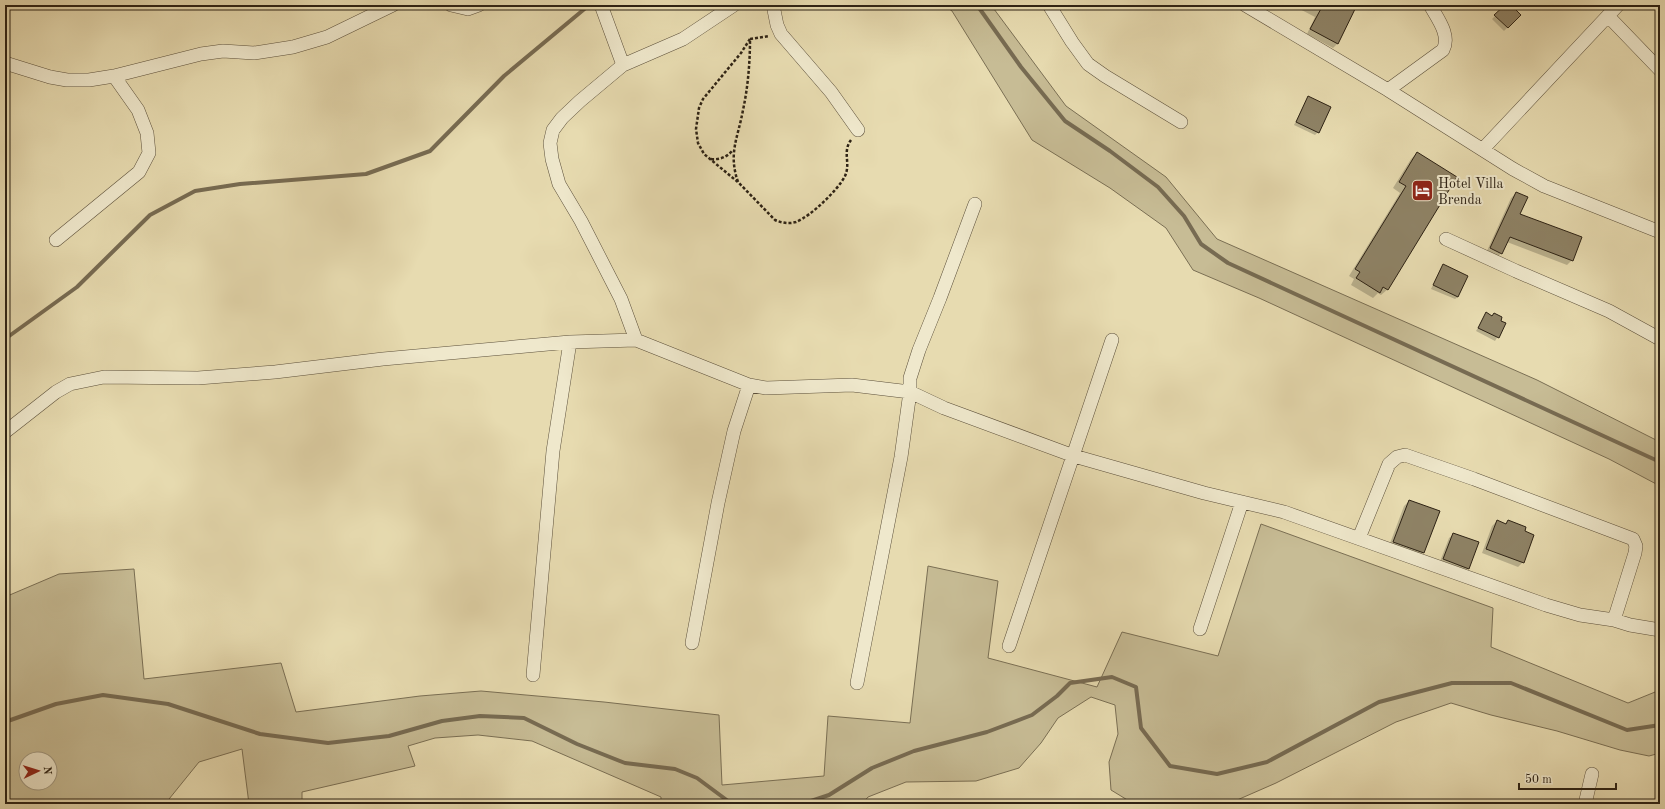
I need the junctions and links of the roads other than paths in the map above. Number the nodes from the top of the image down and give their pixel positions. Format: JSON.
{"nodes":[{"id":1,"x":393,"y":5,"type":"edge"},
{"id":2,"x":451,"y":5,"type":"edge"},
{"id":3,"x":479,"y":5,"type":"edge"},
{"id":4,"x":601,"y":5,"type":"edge"},
{"id":5,"x":734,"y":5,"type":"edge"},
{"id":6,"x":773,"y":5,"type":"edge"},
{"id":7,"x":1049,"y":5,"type":"edge"},
{"id":8,"x":1245,"y":5,"type":"edge"},
{"id":9,"x":1430,"y":5,"type":"edge"},
{"id":10,"x":1618,"y":5,"type":"edge"},
{"id":11,"x":1608,"y":16,"type":"junction"},
{"id":12,"x":5,"y":63,"type":"edge"},
{"id":13,"x":623,"y":65,"type":"junction"},
{"id":14,"x":1660,"y":70,"type":"edge"},
{"id":15,"x":114,"y":76,"type":"junction"},
{"id":16,"x":1388,"y":90,"type":"junction"},
{"id":17,"x":1181,"y":122,"type":"dead end"},
{"id":18,"x":858,"y":130,"type":"road end"},
{"id":19,"x":1483,"y":149,"type":"junction"},
{"id":20,"x":975,"y":204,"type":"dead end"},
{"id":21,"x":1660,"y":232,"type":"edge"},
{"id":22,"x":1446,"y":239,"type":"dead end"},
{"id":23,"x":56,"y":240,"type":"dead end"},
{"id":24,"x":1660,"y":339,"type":"edge"},
{"id":25,"x":636,"y":340,"type":"junction"},
{"id":26,"x":1112,"y":340,"type":"dead end"},
{"id":27,"x":570,"y":342,"type":"junction"},
{"id":28,"x":749,"y":385,"type":"junction"},
{"id":29,"x":910,"y":392,"type":"junction"},
{"id":30,"x":5,"y":432,"type":"edge"},
{"id":31,"x":1074,"y":456,"type":"junction"},
{"id":32,"x":1242,"y":502,"type":"junction"},
{"id":33,"x":1359,"y":538,"type":"junction"},
{"id":34,"x":1614,"y":620,"type":"junction"},
{"id":35,"x":1200,"y":629,"type":"dead end"},
{"id":36,"x":1660,"y":630,"type":"edge"},
{"id":37,"x":692,"y":643,"type":"dead end"},
{"id":38,"x":1009,"y":646,"type":"dead end"},
{"id":39,"x":533,"y":675,"type":"dead end"},
{"id":40,"x":857,"y":683,"type":"dead end"},
{"id":41,"x":1592,"y":774,"type":"dead end"},
{"id":42,"x":1585,"y":804,"type":"edge"}],
"edges":[{"from":1,"to":15,"type":"street"},
{"from":2,"to":3,"type":"street"},
{"from":4,"to":13,"type":"street"},
{"from":5,"to":13,"type":"street"},
{"from":6,"to":18,"type":"street"},
{"from":7,"to":17,"type":"street"},
{"from":8,"to":16,"type":"street"},
{"from":9,"to":16,"type":"street"},
{"from":10,"to":11,"type":"street"},
{"from":11,"to":14,"type":"street"},
{"from":11,"to":19,"type":"street"},
{"from":12,"to":15,"type":"street"},
{"from":13,"to":25,"type":"street"},
{"from":15,"to":23,"type":"street"},
{"from":16,"to":19,"type":"street"},
{"from":19,"to":21,"type":"street"},
{"from":20,"to":29,"type":"street"},
{"from":22,"to":24,"type":"street"},
{"from":25,"to":27,"type":"street"},
{"from":25,"to":28,"type":"street"},
{"from":26,"to":31,"type":"street"},
{"from":27,"to":30,"type":"street"},
{"from":27,"to":39,"type":"street"},
{"from":28,"to":29,"type":"street"},
{"from":28,"to":37,"type":"street"},
{"from":29,"to":31,"type":"street"},
{"from":29,"to":40,"type":"street"},
{"from":31,"to":32,"type":"street"},
{"from":31,"to":38,"type":"street"},
{"from":32,"to":33,"type":"street"},
{"from":32,"to":35,"type":"street"},
{"from":33,"to":34,"type":"street"},
{"from":33,"to":34,"type":"street"},
{"from":34,"to":36,"type":"street"},
{"from":41,"to":42,"type":"street"}]}
